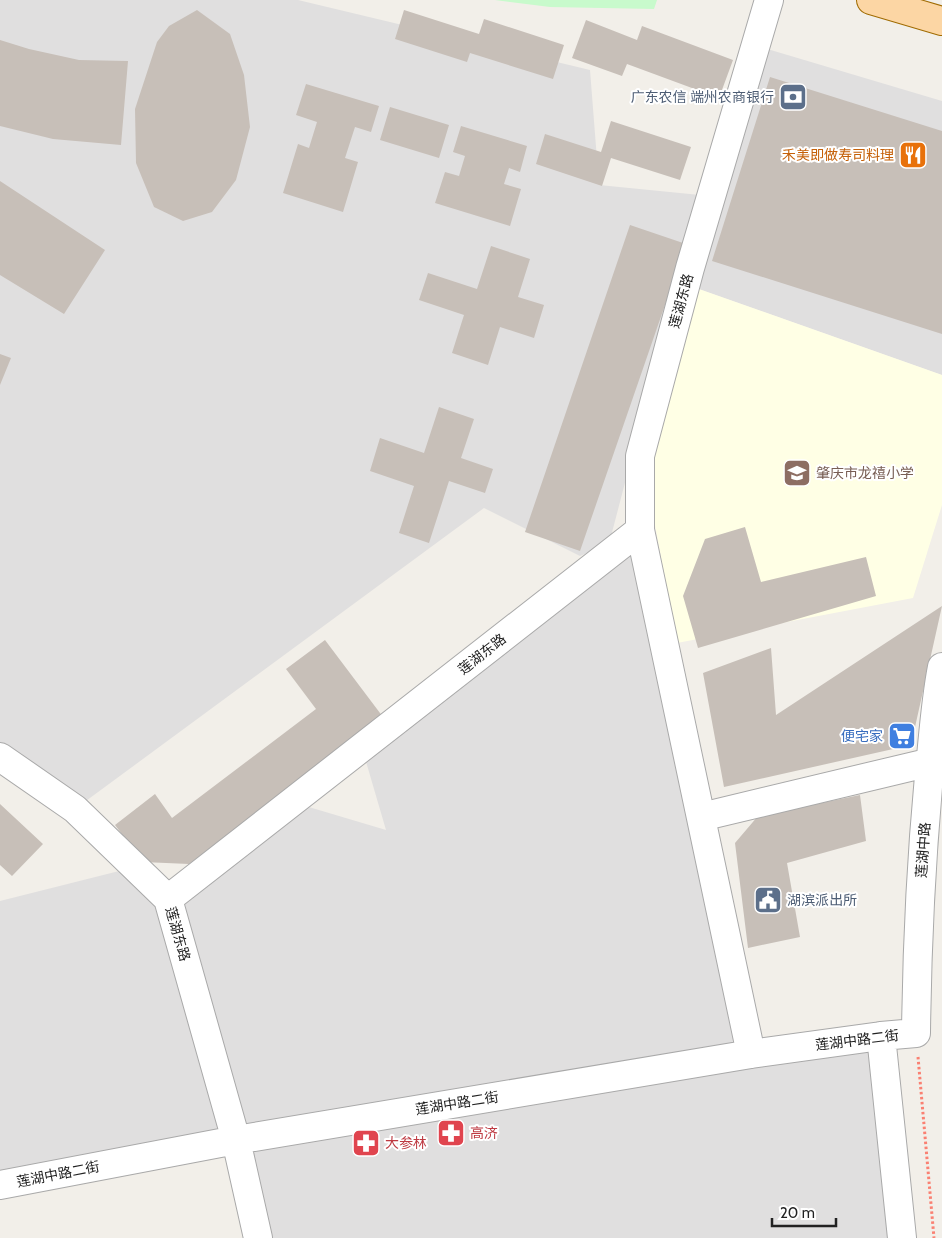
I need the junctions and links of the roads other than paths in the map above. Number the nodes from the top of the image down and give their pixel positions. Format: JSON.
{"nodes":[{"id":1,"x":769,"y":0,"type":"edge"},
{"id":2,"x":871,"y":0,"type":"edge"},
{"id":3,"x":942,"y":20,"type":"edge"},
{"id":4,"x":640,"y":530,"type":"junction"},
{"id":5,"x":942,"y":667,"type":"edge"},
{"id":6,"x":0,"y":758,"type":"edge"},
{"id":7,"x":930,"y":762,"type":"junction"},
{"id":8,"x":701,"y":817,"type":"junction"},
{"id":9,"x":168,"y":899,"type":"junction"},
{"id":10,"x":916,"y":1033,"type":"joint"},
{"id":11,"x":881,"y":1036,"type":"junction"},
{"id":12,"x":751,"y":1054,"type":"junction"},
{"id":13,"x":236,"y":1140,"type":"junction"},
{"id":14,"x":0,"y":1185,"type":"edge"},
{"id":15,"x":258,"y":1238,"type":"edge"},
{"id":16,"x":902,"y":1238,"type":"edge"}],
"edges":[{"from":1,"to":4,"type":"street","name":"莲湖东路"},
{"from":2,"to":3,"type":"main road"},
{"from":4,"to":8,"type":"street"},
{"from":4,"to":9,"type":"street","name":"莲湖东路"},
{"from":5,"to":7,"type":"street","name":"莲湖中路"},
{"from":6,"to":9,"type":"street"},
{"from":7,"to":8,"type":"street"},
{"from":7,"to":10,"type":"street","name":"莲湖中路"},
{"from":8,"to":12,"type":"street"},
{"from":9,"to":13,"type":"street","name":"莲湖东路"},
{"from":10,"to":11,"type":"street","name":"莲湖中路二街"},
{"from":11,"to":12,"type":"street","name":"莲湖中路二街"},
{"from":11,"to":16,"type":"street"},
{"from":12,"to":13,"type":"street","name":"莲湖中路二街"},
{"from":13,"to":14,"type":"street","name":"莲湖中路二街"},
{"from":13,"to":15,"type":"street","name":"莲湖东路"}]}
